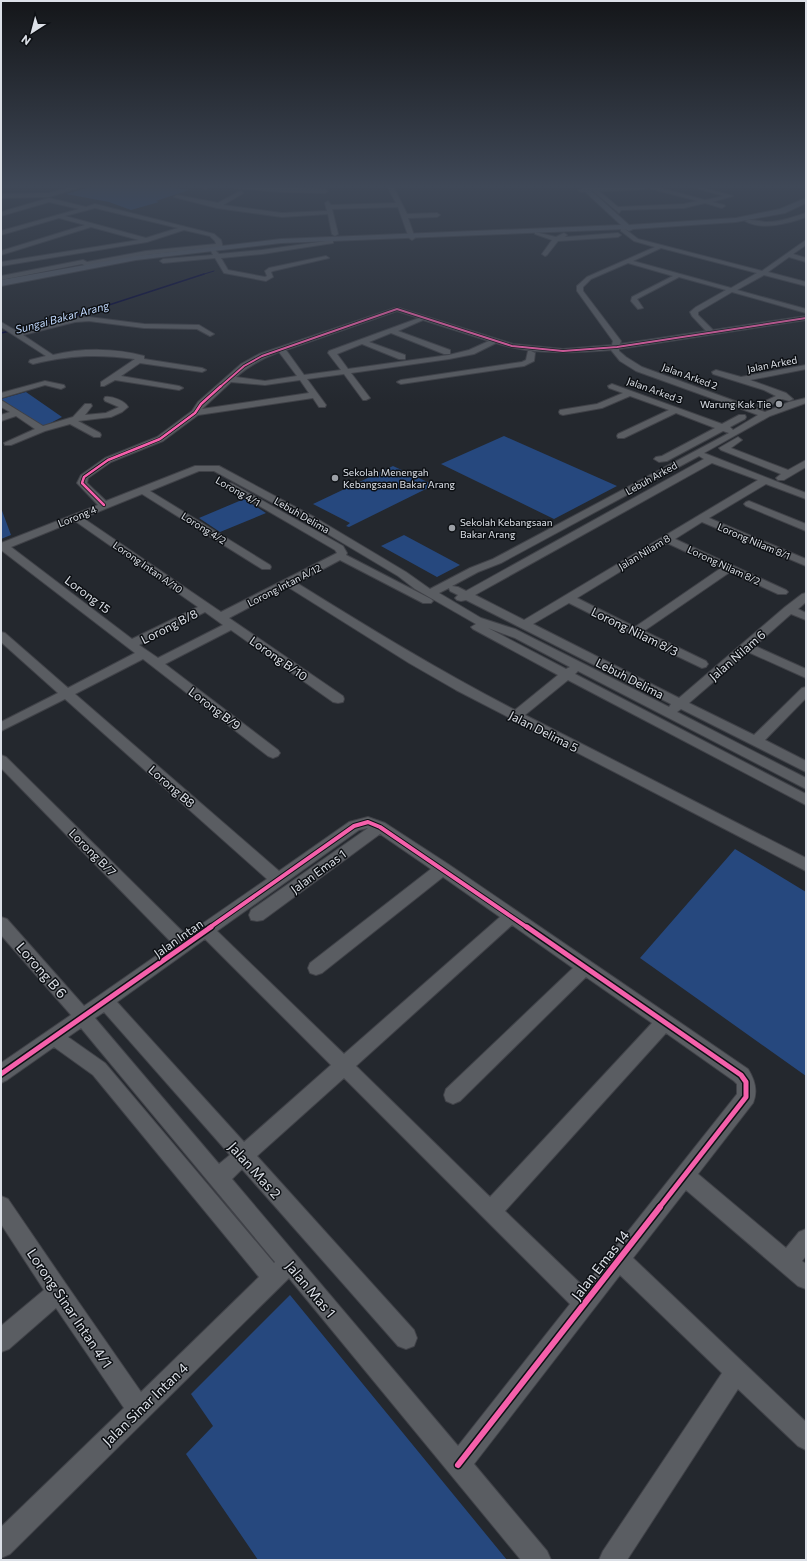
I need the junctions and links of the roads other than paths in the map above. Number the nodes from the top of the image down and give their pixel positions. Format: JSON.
{"nodes":[{"id":1,"x":34,"y":259,"type":"edge"},
{"id":2,"x":119,"y":259,"type":"edge"},
{"id":3,"x":146,"y":259,"type":"edge"},
{"id":4,"x":174,"y":259,"type":"edge"},
{"id":5,"x":220,"y":259,"type":"edge"},
{"id":6,"x":322,"y":259,"type":"edge"},
{"id":7,"x":633,"y":259,"type":"edge"},
{"id":8,"x":709,"y":259,"type":"edge"},
{"id":9,"x":782,"y":259,"type":"edge"},
{"id":10,"x":163,"y":261,"type":"dead end"},
{"id":11,"x":628,"y":261,"type":"junction"},
{"id":12,"x":1,"y":264,"type":"edge"},
{"id":13,"x":85,"y":264,"type":"junction"},
{"id":14,"x":781,"y":267,"type":"dead end"},
{"id":15,"x":762,"y":273,"type":"junction"},
{"id":16,"x":679,"y":275,"type":"junction"},
{"id":17,"x":1,"y":278,"type":"edge"},
{"id":18,"x":806,"y":280,"type":"edge"},
{"id":19,"x":1,"y":284,"type":"edge"},
{"id":20,"x":806,"y":284,"type":"edge"},
{"id":21,"x":732,"y":290,"type":"junction"},
{"id":22,"x":640,"y":308,"type":"dead end"},
{"id":23,"x":392,"y":310,"type":"junction"},
{"id":24,"x":806,"y":311,"type":"edge"},
{"id":25,"x":806,"y":318,"type":"edge"},
{"id":26,"x":420,"y":320,"type":"junction"},
{"id":27,"x":806,"y":323,"type":"edge"},
{"id":28,"x":8,"y":329,"type":"edge"},
{"id":29,"x":708,"y":330,"type":"junction"},
{"id":30,"x":392,"y":331,"type":"junction"},
{"id":31,"x":210,"y":334,"type":"dead end"},
{"id":32,"x":362,"y":342,"type":"junction"},
{"id":33,"x":491,"y":343,"type":"junction"},
{"id":34,"x":616,"y":346,"type":"junction"},
{"id":35,"x":281,"y":349,"type":"junction"},
{"id":36,"x":447,"y":352,"type":"dead end"},
{"id":37,"x":531,"y":353,"type":"junction"},
{"id":38,"x":50,"y":357,"type":"junction"},
{"id":39,"x":402,"y":357,"type":"dead end"},
{"id":40,"x":138,"y":360,"type":"junction"},
{"id":41,"x":34,"y":362,"type":"dead end"},
{"id":42,"x":386,"y":366,"type":"junction"},
{"id":43,"x":806,"y":367,"type":"edge"},
{"id":44,"x":202,"y":370,"type":"dead end"},
{"id":45,"x":345,"y":372,"type":"junction"},
{"id":46,"x":716,"y":372,"type":"dead end"},
{"id":47,"x":113,"y":378,"type":"junction"},
{"id":48,"x":302,"y":378,"type":"junction"},
{"id":49,"x":230,"y":379,"type":"junction"},
{"id":50,"x":741,"y":380,"type":"junction"},
{"id":51,"x":401,"y":382,"type":"junction"},
{"id":52,"x":104,"y":384,"type":"dead end"},
{"id":53,"x":612,"y":386,"type":"dead end"},
{"id":54,"x":61,"y":387,"type":"dead end"},
{"id":55,"x":179,"y":388,"type":"dead end"},
{"id":56,"x":409,"y":392,"type":"dead end"},
{"id":57,"x":630,"y":393,"type":"junction"},
{"id":58,"x":806,"y":394,"type":"edge"},
{"id":59,"x":315,"y":395,"type":"junction"},
{"id":60,"x":1,"y":396,"type":"edge"},
{"id":61,"x":366,"y":398,"type":"dead end"},
{"id":62,"x":788,"y":398,"type":"junction"},
{"id":63,"x":108,"y":399,"type":"dead end"},
{"id":64,"x":806,"y":400,"type":"edge"},
{"id":65,"x":1,"y":403,"type":"edge"},
{"id":66,"x":322,"y":404,"type":"dead end"},
{"id":67,"x":806,"y":404,"type":"edge"},
{"id":68,"x":88,"y":406,"type":"dead end"},
{"id":69,"x":676,"y":410,"type":"junction"},
{"id":70,"x":755,"y":410,"type":"junction"},
{"id":71,"x":563,"y":412,"type":"dead end"},
{"id":72,"x":195,"y":413,"type":"junction"},
{"id":73,"x":17,"y":414,"type":"junction"},
{"id":74,"x":766,"y":414,"type":"junction"},
{"id":75,"x":1,"y":418,"type":"edge"},
{"id":76,"x":74,"y":419,"type":"junction"},
{"id":77,"x":723,"y":428,"type":"junction"},
{"id":78,"x":42,"y":429,"type":"junction"},
{"id":79,"x":735,"y":432,"type":"junction"},
{"id":80,"x":97,"y":434,"type":"dead end"},
{"id":81,"x":621,"y":436,"type":"dead end"},
{"id":82,"x":8,"y":443,"type":"dead end"},
{"id":83,"x":702,"y":451,"type":"junction"},
{"id":84,"x":717,"y":453,"type":"junction"},
{"id":85,"x":659,"y":459,"type":"dead end"},
{"id":86,"x":806,"y":463,"type":"edge"},
{"id":87,"x":198,"y":468,"type":"junction"},
{"id":88,"x":785,"y":476,"type":"junction"},
{"id":89,"x":765,"y":480,"type":"junction"},
{"id":90,"x":806,"y":488,"type":"edge"},
{"id":91,"x":142,"y":490,"type":"junction"},
{"id":92,"x":806,"y":496,"type":"edge"},
{"id":93,"x":750,"y":504,"type":"dead end"},
{"id":94,"x":104,"y":505,"type":"junction"},
{"id":95,"x":76,"y":517,"type":"junction"},
{"id":96,"x":701,"y":518,"type":"junction"},
{"id":97,"x":806,"y":528,"type":"edge"},
{"id":98,"x":667,"y":539,"type":"junction"},
{"id":99,"x":2,"y":546,"type":"edge"},
{"id":100,"x":341,"y":553,"type":"junction"},
{"id":101,"x":497,"y":561,"type":"junction"},
{"id":102,"x":806,"y":563,"type":"edge"},
{"id":103,"x":266,"y":567,"type":"dead end"},
{"id":104,"x":728,"y":568,"type":"junction"},
{"id":105,"x":289,"y":583,"type":"junction"},
{"id":106,"x":782,"y":592,"type":"dead end"},
{"id":107,"x":447,"y":594,"type":"junction"},
{"id":108,"x":806,"y":596,"type":"edge"},
{"id":109,"x":568,"y":598,"type":"junction"},
{"id":110,"x":206,"y":607,"type":"junction"},
{"id":111,"x":789,"y":609,"type":"junction"},
{"id":112,"x":221,"y":617,"type":"junction"},
{"id":113,"x":806,"y":617,"type":"edge"},
{"id":114,"x":232,"y":625,"type":"junction"},
{"id":115,"x":521,"y":630,"type":"junction"},
{"id":116,"x":635,"y":632,"type":"junction"},
{"id":117,"x":1,"y":636,"type":"edge"},
{"id":118,"x":131,"y":644,"type":"junction"},
{"id":119,"x":747,"y":647,"type":"junction"},
{"id":120,"x":143,"y":654,"type":"junction"},
{"id":121,"x":156,"y":664,"type":"junction"},
{"id":122,"x":702,"y":664,"type":"dead end"},
{"id":123,"x":578,"y":665,"type":"junction"},
{"id":124,"x":806,"y":674,"type":"edge"},
{"id":125,"x":566,"y":675,"type":"junction"},
{"id":126,"x":806,"y":691,"type":"edge"},
{"id":127,"x":66,"y":693,"type":"junction"},
{"id":128,"x":338,"y":699,"type":"dead end"},
{"id":129,"x":681,"y":703,"type":"junction"},
{"id":130,"x":669,"y":713,"type":"junction"},
{"id":131,"x":515,"y":716,"type":"junction"},
{"id":132,"x":1,"y":727,"type":"edge"},
{"id":133,"x":756,"y":741,"type":"junction"},
{"id":134,"x":274,"y":753,"type":"dead end"},
{"id":135,"x":1,"y":760,"type":"edge"},
{"id":136,"x":806,"y":767,"type":"edge"},
{"id":137,"x":806,"y":784,"type":"edge"},
{"id":138,"x":806,"y":800,"type":"edge"},
{"id":139,"x":374,"y":824,"type":"junction"},
{"id":140,"x":806,"y":865,"type":"edge"},
{"id":141,"x":443,"y":868,"type":"junction"},
{"id":142,"x":278,"y":879,"type":"junction"},
{"id":143,"x":257,"y":915,"type":"dead end"},
{"id":144,"x":512,"y":916,"type":"junction"},
{"id":145,"x":1,"y":924,"type":"edge"},
{"id":146,"x":206,"y":930,"type":"junction"},
{"id":147,"x":185,"y":945,"type":"junction"},
{"id":148,"x":585,"y":967,"type":"junction"},
{"id":149,"x":316,"y":968,"type":"dead end"},
{"id":150,"x":105,"y":1001,"type":"junction"},
{"id":151,"x":83,"y":1017,"type":"junction"},
{"id":152,"x":664,"y":1022,"type":"junction"},
{"id":153,"x":54,"y":1037,"type":"junction"},
{"id":154,"x":345,"y":1065,"type":"junction"},
{"id":155,"x":1,"y":1074,"type":"edge"},
{"id":156,"x":453,"y":1095,"type":"dead end"},
{"id":157,"x":242,"y":1156,"type":"junction"},
{"id":158,"x":684,"y":1175,"type":"junction"},
{"id":159,"x":218,"y":1178,"type":"junction"},
{"id":160,"x":1,"y":1206,"type":"edge"},
{"id":161,"x":491,"y":1210,"type":"junction"},
{"id":162,"x":806,"y":1238,"type":"edge"},
{"id":163,"x":618,"y":1259,"type":"junction"},
{"id":164,"x":788,"y":1263,"type":"junction"},
{"id":165,"x":281,"y":1271,"type":"junction"},
{"id":166,"x":806,"y":1278,"type":"edge"},
{"id":167,"x":58,"y":1292,"type":"junction"},
{"id":168,"x":584,"y":1303,"type":"junction"},
{"id":169,"x":406,"y":1338,"type":"dead end"},
{"id":170,"x":1,"y":1341,"type":"edge"},
{"id":171,"x":736,"y":1372,"type":"junction"},
{"id":172,"x":140,"y":1410,"type":"junction"},
{"id":173,"x":806,"y":1438,"type":"edge"},
{"id":174,"x":458,"y":1465,"type":"junction"},
{"id":175,"x":1,"y":1545,"type":"edge"},
{"id":176,"x":538,"y":1560,"type":"edge"},
{"id":177,"x":612,"y":1560,"type":"edge"}],
"edges":[{"from":1,"to":12,"type":"street"},
{"from":2,"to":13,"type":"main road"},
{"from":3,"to":19,"type":"main road"},
{"from":4,"to":10,"type":"street"},
{"from":5,"to":6,"type":"street"},
{"from":7,"to":11,"type":"street"},
{"from":8,"to":15,"type":"street"},
{"from":9,"to":15,"type":"street"},
{"from":11,"to":16,"type":"street"},
{"from":11,"to":34,"type":"street","name":"Jalan Arked 2"},
{"from":13,"to":17,"type":"street"},
{"from":13,"to":19,"type":"main road"},
{"from":14,"to":18,"type":"street"},
{"from":15,"to":20,"type":"street"},
{"from":15,"to":21,"type":"street"},
{"from":16,"to":21,"type":"street"},
{"from":16,"to":22,"type":"street"},
{"from":21,"to":24,"type":"street"},
{"from":21,"to":29,"type":"street"},
{"from":23,"to":26,"type":"street"},
{"from":23,"to":33,"type":"street"},
{"from":23,"to":35,"type":"street"},
{"from":24,"to":29,"type":"street"},
{"from":25,"to":29,"type":"street"},
{"from":26,"to":30,"type":"street"},
{"from":26,"to":33,"type":"street"},
{"from":27,"to":34,"type":"street"},
{"from":28,"to":31,"type":"street"},
{"from":28,"to":38,"type":"street"},
{"from":29,"to":34,"type":"street"},
{"from":30,"to":32,"type":"street"},
{"from":30,"to":36,"type":"street"},
{"from":32,"to":39,"type":"street"},
{"from":32,"to":45,"type":"street"},
{"from":33,"to":34,"type":"street"},
{"from":33,"to":37,"type":"street"},
{"from":33,"to":42,"type":"street"},
{"from":34,"to":37,"type":"street"},
{"from":34,"to":70,"type":"street","name":"Jalan Arked 2"},
{"from":35,"to":48,"type":"street"},
{"from":35,"to":49,"type":"street"},
{"from":37,"to":51,"type":"street"},
{"from":38,"to":40,"type":"street"},
{"from":38,"to":41,"type":"street"},
{"from":40,"to":44,"type":"street"},
{"from":40,"to":47,"type":"street"},
{"from":42,"to":45,"type":"street"},
{"from":42,"to":51,"type":"street"},
{"from":43,"to":50,"type":"street","name":"Jalan Arked"},
{"from":45,"to":48,"type":"street"},
{"from":45,"to":61,"type":"street"},
{"from":46,"to":50,"type":"street"},
{"from":47,"to":52,"type":"street"},
{"from":47,"to":55,"type":"street"},
{"from":48,"to":49,"type":"street"},
{"from":48,"to":59,"type":"street"},
{"from":49,"to":72,"type":"street"},
{"from":50,"to":62,"type":"street"},
{"from":51,"to":56,"type":"street"},
{"from":53,"to":57,"type":"street","name":"Jalan Arked 3"},
{"from":54,"to":60,"type":"street"},
{"from":57,"to":69,"type":"street","name":"Jalan Arked 3"},
{"from":57,"to":71,"type":"street"},
{"from":58,"to":62,"type":"street"},
{"from":59,"to":66,"type":"street"},
{"from":59,"to":72,"type":"street"},
{"from":62,"to":64,"type":"street","name":"Lebuh Arked"},
{"from":62,"to":70,"type":"street"},
{"from":62,"to":74,"type":"street","name":"Lebuh Arked"},
{"from":63,"to":76,"type":"street"},
{"from":65,"to":73,"type":"street"},
{"from":67,"to":84,"type":"street","name":"Lebuh Arked"},
{"from":68,"to":76,"type":"street"},
{"from":69,"to":77,"type":"street","name":"Jalan Arked 3"},
{"from":69,"to":81,"type":"street"},
{"from":70,"to":74,"type":"street","name":"Jalan Arked 2"},
{"from":70,"to":77,"type":"street"},
{"from":72,"to":94,"type":"street"},
{"from":73,"to":75,"type":"street"},
{"from":73,"to":78,"type":"street"},
{"from":74,"to":79,"type":"street","name":"Lebuh Arked"},
{"from":76,"to":78,"type":"street"},
{"from":76,"to":80,"type":"street"},
{"from":77,"to":79,"type":"street","name":"Jalan Arked 3"},
{"from":77,"to":85,"type":"street"},
{"from":78,"to":82,"type":"street"},
{"from":79,"to":83,"type":"street","name":"Lebuh Arked"},
{"from":83,"to":84,"type":"street"},
{"from":83,"to":101,"type":"street","name":"Lebuh Arked"},
{"from":84,"to":88,"type":"street"},
{"from":84,"to":89,"type":"street"},
{"from":84,"to":107,"type":"street","name":"Lebuh Arked"},
{"from":86,"to":88,"type":"street"},
{"from":87,"to":91,"type":"street","name":"Lorong 4"},
{"from":87,"to":100,"type":"street","name":"Lorong 4/1"},
{"from":87,"to":107,"type":"street","name":"Lebuh Delima"},
{"from":88,"to":90,"type":"street"},
{"from":89,"to":92,"type":"street"},
{"from":89,"to":96,"type":"street","name":"Jalan Nilam 8"},
{"from":91,"to":94,"type":"street","name":"Lorong 4"},
{"from":91,"to":103,"type":"street","name":"Lorong 4/2"},
{"from":93,"to":97,"type":"street"},
{"from":94,"to":95,"type":"street","name":"Lorong 4"},
{"from":95,"to":99,"type":"street","name":"Lorong 4"},
{"from":95,"to":110,"type":"street","name":"Lorong Intan A/10"},
{"from":96,"to":98,"type":"street","name":"Jalan Nilam 8"},
{"from":96,"to":102,"type":"street","name":"Lorong Nilam 8/1"},
{"from":98,"to":104,"type":"street","name":"Lorong Nilam 8/2"},
{"from":98,"to":109,"type":"street","name":"Jalan Nilam 8"},
{"from":99,"to":118,"type":"street","name":"Lorong 15"},
{"from":100,"to":105,"type":"street","name":"Lorong Intan A/12"},
{"from":100,"to":125,"type":"street","name":"Lorong 4/1"},
{"from":101,"to":107,"type":"street","name":"Lebuh Arked"},
{"from":101,"to":107,"type":"street","name":"Lebuh Arked"},
{"from":104,"to":106,"type":"street","name":"Lorong Nilam 8/2"},
{"from":104,"to":116,"type":"street"},
{"from":105,"to":112,"type":"street","name":"Lorong Intan A/12"},
{"from":105,"to":131,"type":"street","name":"Jalan Delima 5"},
{"from":107,"to":115,"type":"street","name":"Lebuh Delima"},
{"from":107,"to":115,"type":"street","name":"Lebuh Delima"},
{"from":108,"to":111,"type":"street","name":"Jalan Nilam 6"},
{"from":109,"to":115,"type":"street","name":"Jalan Nilam 8"},
{"from":109,"to":116,"type":"street","name":"Lorong Nilam 8/3"},
{"from":110,"to":112,"type":"street","name":"Lorong Intan A/10"},
{"from":110,"to":118,"type":"street","name":"Lorong B/8"},
{"from":111,"to":113,"type":"street"},
{"from":111,"to":119,"type":"street","name":"Jalan Nilam 6"},
{"from":112,"to":114,"type":"street","name":"Lorong B/10"},
{"from":114,"to":121,"type":"street"},
{"from":114,"to":128,"type":"street","name":"Lorong B/10"},
{"from":115,"to":123,"type":"street","name":"Lebuh Delima"},
{"from":115,"to":129,"type":"street","name":"Lebuh Delima"},
{"from":116,"to":122,"type":"street","name":"Lorong Nilam 8/3"},
{"from":117,"to":127,"type":"street","name":"Lorong B8"},
{"from":118,"to":120,"type":"street","name":"Lorong 15"},
{"from":119,"to":124,"type":"street"},
{"from":119,"to":129,"type":"street","name":"Jalan Nilam 6"},
{"from":120,"to":121,"type":"street","name":"Lorong 15"},
{"from":120,"to":127,"type":"street"},
{"from":121,"to":134,"type":"street","name":"Lorong B/9"},
{"from":123,"to":125,"type":"street"},
{"from":123,"to":130,"type":"street","name":"Lebuh Delima"},
{"from":125,"to":131,"type":"street"},
{"from":125,"to":138,"type":"street","name":"Lorong 4/1"},
{"from":126,"to":133,"type":"street"},
{"from":127,"to":132,"type":"street"},
{"from":127,"to":142,"type":"street","name":"Lorong B8"},
{"from":129,"to":130,"type":"street","name":"Jalan Nilam 6"},
{"from":129,"to":133,"type":"street","name":"Lebuh Delima"},
{"from":130,"to":137,"type":"street","name":"Lebuh Delima"},
{"from":131,"to":140,"type":"street","name":"Jalan Delima 5"},
{"from":133,"to":136,"type":"street","name":"Lebuh Delima"},
{"from":135,"to":147,"type":"street","name":"Lorong B/7"},
{"from":139,"to":141,"type":"street"},
{"from":139,"to":142,"type":"street","name":"Jalan Intan"},
{"from":139,"to":143,"type":"street","name":"Jalan Emas 1"},
{"from":141,"to":144,"type":"street"},
{"from":141,"to":149,"type":"street"},
{"from":142,"to":146,"type":"street","name":"Jalan Intan"},
{"from":144,"to":148,"type":"street"},
{"from":144,"to":154,"type":"street"},
{"from":145,"to":151,"type":"street","name":"Lorong B 6"},
{"from":146,"to":147,"type":"street","name":"Jalan Intan"},
{"from":146,"to":154,"type":"street"},
{"from":147,"to":150,"type":"street","name":"Jalan Intan"},
{"from":148,"to":152,"type":"street"},
{"from":148,"to":156,"type":"street"},
{"from":150,"to":151,"type":"street","name":"Jalan Intan"},
{"from":150,"to":157,"type":"street","name":"Jalan Mas 2"},
{"from":151,"to":153,"type":"street","name":"Jalan Intan"},
{"from":151,"to":159,"type":"street","name":"Jalan Mas 1"},
{"from":152,"to":158,"type":"street","name":"Jalan Emas 14"},
{"from":152,"to":161,"type":"street"},
{"from":153,"to":155,"type":"street","name":"Jalan Intan"},
{"from":153,"to":165,"type":"street"},
{"from":154,"to":157,"type":"street"},
{"from":154,"to":161,"type":"street"},
{"from":157,"to":159,"type":"street"},
{"from":157,"to":169,"type":"street","name":"Jalan Mas 2"},
{"from":158,"to":163,"type":"street","name":"Jalan Emas 14"},
{"from":158,"to":164,"type":"street"},
{"from":159,"to":165,"type":"street","name":"Jalan Mas 1"},
{"from":160,"to":167,"type":"street","name":"Lorong Sinar Intan 4/1"},
{"from":161,"to":168,"type":"street"},
{"from":162,"to":164,"type":"street"},
{"from":163,"to":168,"type":"street","name":"Jalan Emas 14"},
{"from":163,"to":171,"type":"street"},
{"from":164,"to":166,"type":"street"},
{"from":165,"to":172,"type":"street","name":"Jalan Sinar Intan 4"},
{"from":165,"to":174,"type":"street","name":"Jalan Mas 1"},
{"from":167,"to":170,"type":"street"},
{"from":167,"to":172,"type":"street","name":"Lorong Sinar Intan 4/1"},
{"from":168,"to":174,"type":"street","name":"Jalan Emas 14"},
{"from":171,"to":173,"type":"street"},
{"from":171,"to":177,"type":"street"},
{"from":172,"to":175,"type":"street","name":"Jalan Sinar Intan 4"},
{"from":174,"to":176,"type":"street","name":"Jalan Mas 1"}]}
